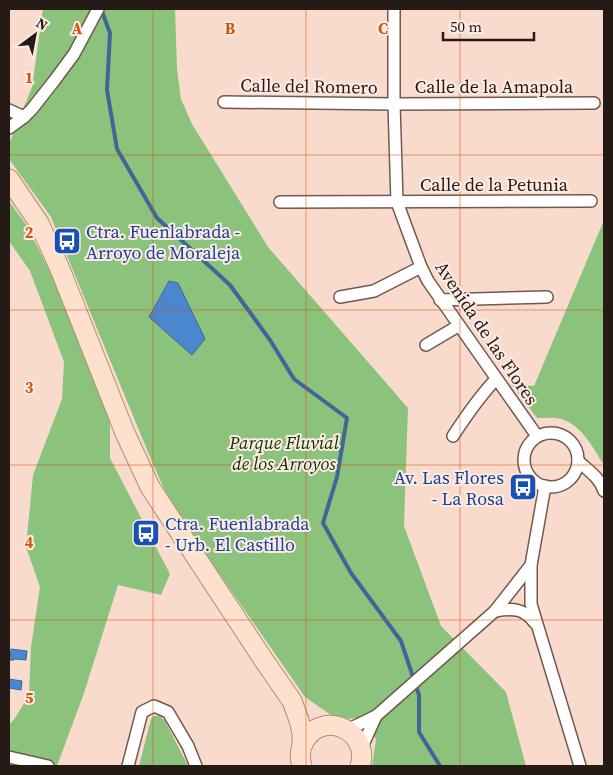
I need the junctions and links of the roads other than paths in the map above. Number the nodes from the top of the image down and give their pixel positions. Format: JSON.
{"nodes":[{"id":1,"x":98,"y":9,"type":"edge"},
{"id":2,"x":394,"y":9,"type":"edge"},
{"id":3,"x":224,"y":102,"type":"dead end"},
{"id":4,"x":594,"y":103,"type":"dead end"},
{"id":5,"x":394,"y":104,"type":"junction"},
{"id":6,"x":9,"y":110,"type":"edge"},
{"id":7,"x":13,"y":124,"type":"edge"},
{"id":8,"x":9,"y":179,"type":"edge"},
{"id":9,"x":591,"y":201,"type":"dead end"},
{"id":10,"x":280,"y":202,"type":"dead end"},
{"id":11,"x":397,"y":202,"type":"junction"},
{"id":12,"x":421,"y":267,"type":"junction"},
{"id":13,"x":340,"y":297,"type":"dead end"},
{"id":14,"x":547,"y":297,"type":"dead end"},
{"id":15,"x":440,"y":300,"type":"junction"},
{"id":16,"x":458,"y":326,"type":"junction"},
{"id":17,"x":426,"y":345,"type":"dead end"},
{"id":18,"x":496,"y":379,"type":"junction"},
{"id":19,"x":453,"y":436,"type":"dead end"},
{"id":20,"x":536,"y":436,"type":"junction"},
{"id":21,"x":578,"y":461,"type":"junction"},
{"id":22,"x":546,"y":486,"type":"junction"},
{"id":23,"x":604,"y":490,"type":"edge"},
{"id":24,"x":530,"y":565,"type":"junction"},
{"id":25,"x":495,"y":611,"type":"junction"},
{"id":26,"x":538,"y":628,"type":"junction"},
{"id":27,"x":292,"y":701,"type":"junction"},
{"id":28,"x":376,"y":716,"type":"junction"},
{"id":29,"x":328,"y":726,"type":"junction"},
{"id":30,"x":347,"y":730,"type":"junction"},
{"id":31,"x":9,"y":757,"type":"edge"},
{"id":32,"x":360,"y":758,"type":"edge"},
{"id":33,"x":299,"y":759,"type":"edge"},
{"id":34,"x":48,"y":766,"type":"edge"},
{"id":35,"x":128,"y":766,"type":"edge"},
{"id":36,"x":196,"y":766,"type":"edge"},
{"id":37,"x":580,"y":766,"type":"edge"}],
"edges":[{"from":1,"to":7,"type":"street"},
{"from":2,"to":5,"type":"street","name":"Avenida de las Flores"},
{"from":3,"to":5,"type":"street","name":"Calle del Romero"},
{"from":4,"to":5,"type":"street","name":"Calle de la Amapola"},
{"from":5,"to":11,"type":"street","name":"Avenida de las Flores"},
{"from":6,"to":7,"type":"street"},
{"from":8,"to":27,"type":"main road"},
{"from":9,"to":11,"type":"street","name":"Calle de la Petunia"},
{"from":10,"to":11,"type":"street","name":"Calle de la Petunia"},
{"from":11,"to":12,"type":"street","name":"Avenida de las Flores"},
{"from":12,"to":13,"type":"street"},
{"from":12,"to":15,"type":"street","name":"Avenida de las Flores"},
{"from":14,"to":15,"type":"street"},
{"from":15,"to":16,"type":"street","name":"Avenida de las Flores"},
{"from":16,"to":17,"type":"street"},
{"from":16,"to":18,"type":"street","name":"Avenida de las Flores"},
{"from":18,"to":19,"type":"street"},
{"from":18,"to":20,"type":"street","name":"Avenida de las Flores"},
{"from":20,"to":21,"type":"street"},
{"from":20,"to":22,"type":"street"},
{"from":21,"to":22,"type":"street"},
{"from":21,"to":23,"type":"street"},
{"from":22,"to":24,"type":"street"},
{"from":24,"to":25,"type":"street"},
{"from":24,"to":26,"type":"street"},
{"from":25,"to":26,"type":"street"},
{"from":25,"to":28,"type":"street"},
{"from":26,"to":37,"type":"street"},
{"from":27,"to":29,"type":"main road"},
{"from":27,"to":33,"type":"main road"},
{"from":28,"to":30,"type":"street"},
{"from":28,"to":32,"type":"street"},
{"from":29,"to":30,"type":"main road"},
{"from":29,"to":33,"type":"main road"},
{"from":30,"to":32,"type":"main road"},
{"from":31,"to":34,"type":"street"},
{"from":35,"to":36,"type":"street"}]}
